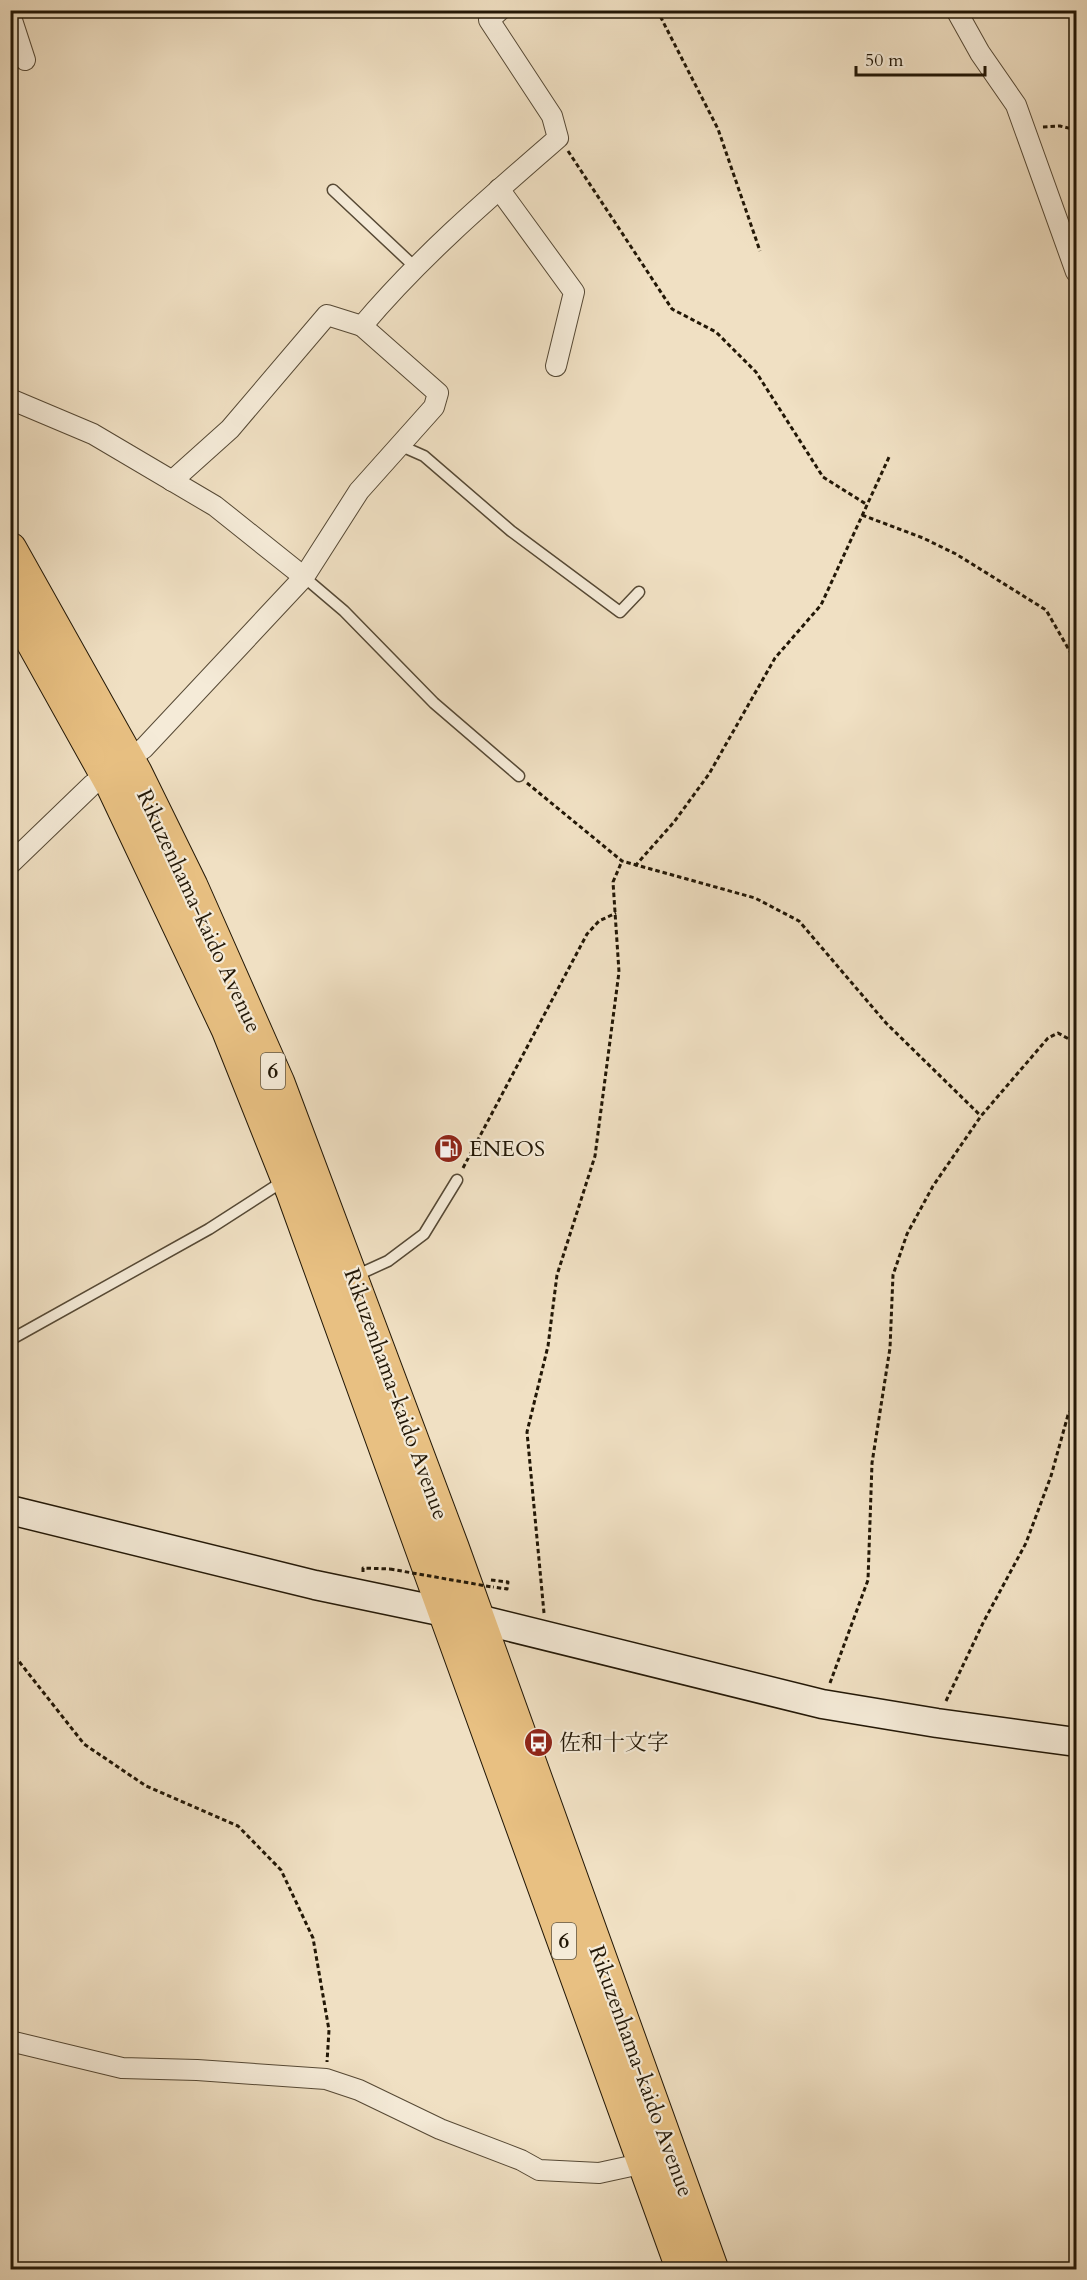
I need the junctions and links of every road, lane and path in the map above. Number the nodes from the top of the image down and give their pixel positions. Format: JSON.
{"nodes":[{"id":1,"x":657,"y":10,"type":"edge"},
{"id":2,"x":956,"y":10,"type":"edge"},
{"id":3,"x":10,"y":14,"type":"edge"},
{"id":4,"x":489,"y":14,"type":"edge"},
{"id":5,"x":25,"y":60,"type":"dead end"},
{"id":6,"x":1024,"y":128,"type":"junction"},
{"id":7,"x":1077,"y":130,"type":"edge"},
{"id":8,"x":558,"y":138,"type":"junction"},
{"id":9,"x":500,"y":189,"type":"junction"},
{"id":10,"x":333,"y":190,"type":"dead end"},
{"id":11,"x":760,"y":251,"type":"dead end"},
{"id":12,"x":416,"y":267,"type":"junction"},
{"id":13,"x":1077,"y":272,"type":"edge"},
{"id":14,"x":362,"y":326,"type":"junction"},
{"id":15,"x":556,"y":366,"type":"dead end"},
{"id":16,"x":10,"y":399,"type":"edge"},
{"id":17,"x":399,"y":445,"type":"junction"},
{"id":18,"x":890,"y":455,"type":"dead end"},
{"id":19,"x":172,"y":481,"type":"junction"},
{"id":20,"x":866,"y":504,"type":"junction"},
{"id":21,"x":861,"y":515,"type":"junction"},
{"id":22,"x":10,"y":549,"type":"edge"},
{"id":23,"x":304,"y":577,"type":"junction"},
{"id":24,"x":639,"y":592,"type":"dead end"},
{"id":25,"x":10,"y":601,"type":"edge"},
{"id":26,"x":1077,"y":662,"type":"edge"},
{"id":27,"x":118,"y":767,"type":"junction"},
{"id":28,"x":519,"y":776,"type":"joint"},
{"id":29,"x":622,"y":861,"type":"junction"},
{"id":30,"x":10,"y":864,"type":"edge"},
{"id":31,"x":635,"y":866,"type":"junction"},
{"id":32,"x":616,"y":913,"type":"junction"},
{"id":33,"x":1077,"y":1043,"type":"edge"},
{"id":34,"x":981,"y":1116,"type":"junction"},
{"id":35,"x":288,"y":1178,"type":"junction"},
{"id":36,"x":457,"y":1180,"type":"joint"},
{"id":37,"x":340,"y":1281,"type":"junction"},
{"id":38,"x":10,"y":1340,"type":"edge"},
{"id":39,"x":1077,"y":1401,"type":"edge"},
{"id":40,"x":10,"y":1510,"type":"edge"},
{"id":41,"x":363,"y":1575,"type":"dead end"},
{"id":42,"x":483,"y":1579,"type":"dead end"},
{"id":43,"x":445,"y":1613,"type":"junction"},
{"id":44,"x":478,"y":1619,"type":"junction"},
{"id":45,"x":547,"y":1635,"type":"junction"},
{"id":46,"x":10,"y":1650,"type":"edge"},
{"id":47,"x":822,"y":1704,"type":"junction"},
{"id":48,"x":937,"y":1724,"type":"junction"},
{"id":49,"x":1077,"y":1742,"type":"edge"},
{"id":50,"x":10,"y":2041,"type":"edge"},
{"id":51,"x":326,"y":2079,"type":"junction"},
{"id":52,"x":645,"y":2163,"type":"junction"},
{"id":53,"x":682,"y":2270,"type":"edge"},
{"id":54,"x":712,"y":2270,"type":"edge"}],
"edges":[{"from":1,"to":11,"type":"path"},
{"from":2,"to":6,"type":"street"},
{"from":3,"to":5,"type":"street"},
{"from":4,"to":8,"type":"street"},
{"from":6,"to":7,"type":"path"},
{"from":6,"to":13,"type":"street"},
{"from":8,"to":9,"type":"street"},
{"from":8,"to":20,"type":"path"},
{"from":9,"to":12,"type":"street"},
{"from":9,"to":15,"type":"street"},
{"from":10,"to":12,"type":"lane"},
{"from":12,"to":14,"type":"street"},
{"from":14,"to":17,"type":"street"},
{"from":14,"to":19,"type":"street"},
{"from":16,"to":19,"type":"street"},
{"from":17,"to":23,"type":"street"},
{"from":17,"to":24,"type":"lane"},
{"from":18,"to":20,"type":"path"},
{"from":19,"to":23,"type":"street"},
{"from":20,"to":21,"type":"path"},
{"from":21,"to":26,"type":"path"},
{"from":21,"to":31,"type":"path"},
{"from":22,"to":27,"type":"highway","name":"Rikuzenhama-kaido Avenue","number":"6"},
{"from":23,"to":27,"type":"street"},
{"from":23,"to":28,"type":"lane"},
{"from":25,"to":27,"type":"highway","name":"Rikuzenhama-kaido Avenue","number":"6"},
{"from":27,"to":30,"type":"street"},
{"from":27,"to":35,"type":"highway","name":"Rikuzenhama-kaido Avenue","number":"6"},
{"from":27,"to":37,"type":"highway","name":"Rikuzenhama-kaido Avenue","number":"6"},
{"from":28,"to":29,"type":"path"},
{"from":29,"to":31,"type":"path"},
{"from":29,"to":32,"type":"path"},
{"from":31,"to":34,"type":"path"},
{"from":32,"to":36,"type":"path"},
{"from":32,"to":45,"type":"path"},
{"from":33,"to":34,"type":"path"},
{"from":34,"to":47,"type":"path"},
{"from":35,"to":37,"type":"highway","name":"Rikuzenhama-kaido Avenue","number":"6"},
{"from":35,"to":38,"type":"lane"},
{"from":36,"to":37,"type":"lane"},
{"from":37,"to":43,"type":"highway","name":"Rikuzenhama-kaido Avenue","number":"6"},
{"from":37,"to":44,"type":"highway","name":"Rikuzenhama-kaido Avenue","number":"6"},
{"from":39,"to":48,"type":"path"},
{"from":40,"to":43,"type":"street"},
{"from":41,"to":42,"type":"path","bridge":true},
{"from":43,"to":44,"type":"street"},
{"from":43,"to":52,"type":"highway","name":"Rikuzenhama-kaido Avenue","number":"6"},
{"from":44,"to":45,"type":"street"},
{"from":44,"to":54,"type":"highway","name":"Rikuzenhama-kaido Avenue","number":"6"},
{"from":45,"to":47,"type":"street"},
{"from":46,"to":51,"type":"path"},
{"from":47,"to":48,"type":"street"},
{"from":48,"to":49,"type":"street"},
{"from":50,"to":51,"type":"street"},
{"from":51,"to":52,"type":"street"},
{"from":52,"to":53,"type":"highway","name":"Rikuzenhama-kaido Avenue","number":"6"}]}
